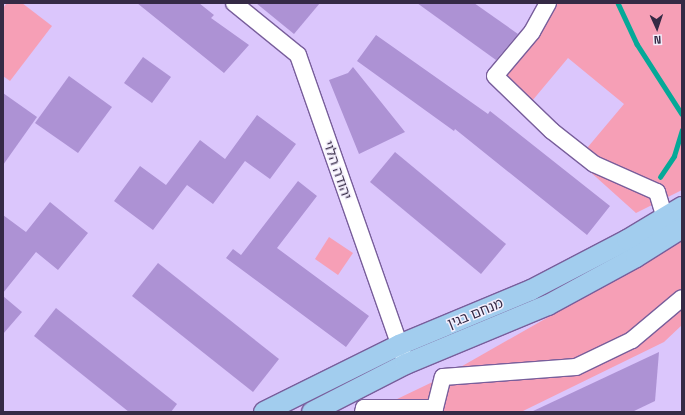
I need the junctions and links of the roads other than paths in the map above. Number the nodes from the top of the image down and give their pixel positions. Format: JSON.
{"nodes":[{"id":1,"x":234,"y":3,"type":"edge"},
{"id":2,"x":548,"y":3,"type":"edge"},
{"id":3,"x":682,"y":207,"type":"edge"},
{"id":4,"x":666,"y":218,"type":"junction"},
{"id":5,"x":682,"y":228,"type":"edge"},
{"id":6,"x":682,"y":298,"type":"edge"},
{"id":7,"x":399,"y":345,"type":"junction"},
{"id":8,"x":406,"y":364,"type":"junction"},
{"id":9,"x":434,"y":410,"type":"edge"},
{"id":10,"x":264,"y":412,"type":"edge"},
{"id":11,"x":312,"y":412,"type":"edge"},
{"id":12,"x":363,"y":412,"type":"edge"}],
"edges":[{"from":1,"to":7,"type":"street","name":"יהודה הלוי"},
{"from":2,"to":4,"type":"street"},
{"from":3,"to":4,"type":"main road","name":"מנחם בגין"},
{"from":4,"to":7,"type":"main road","name":"מנחם בגין"},
{"from":5,"to":8,"type":"main road","name":"מנחם בגין"},
{"from":6,"to":9,"type":"street"},
{"from":7,"to":8,"type":"street","name":"יהודה הלוי"},
{"from":7,"to":10,"type":"main road","name":"מנחם בגין"},
{"from":8,"to":11,"type":"main road","name":"מנחם בגין"},
{"from":9,"to":12,"type":"street"}]}
